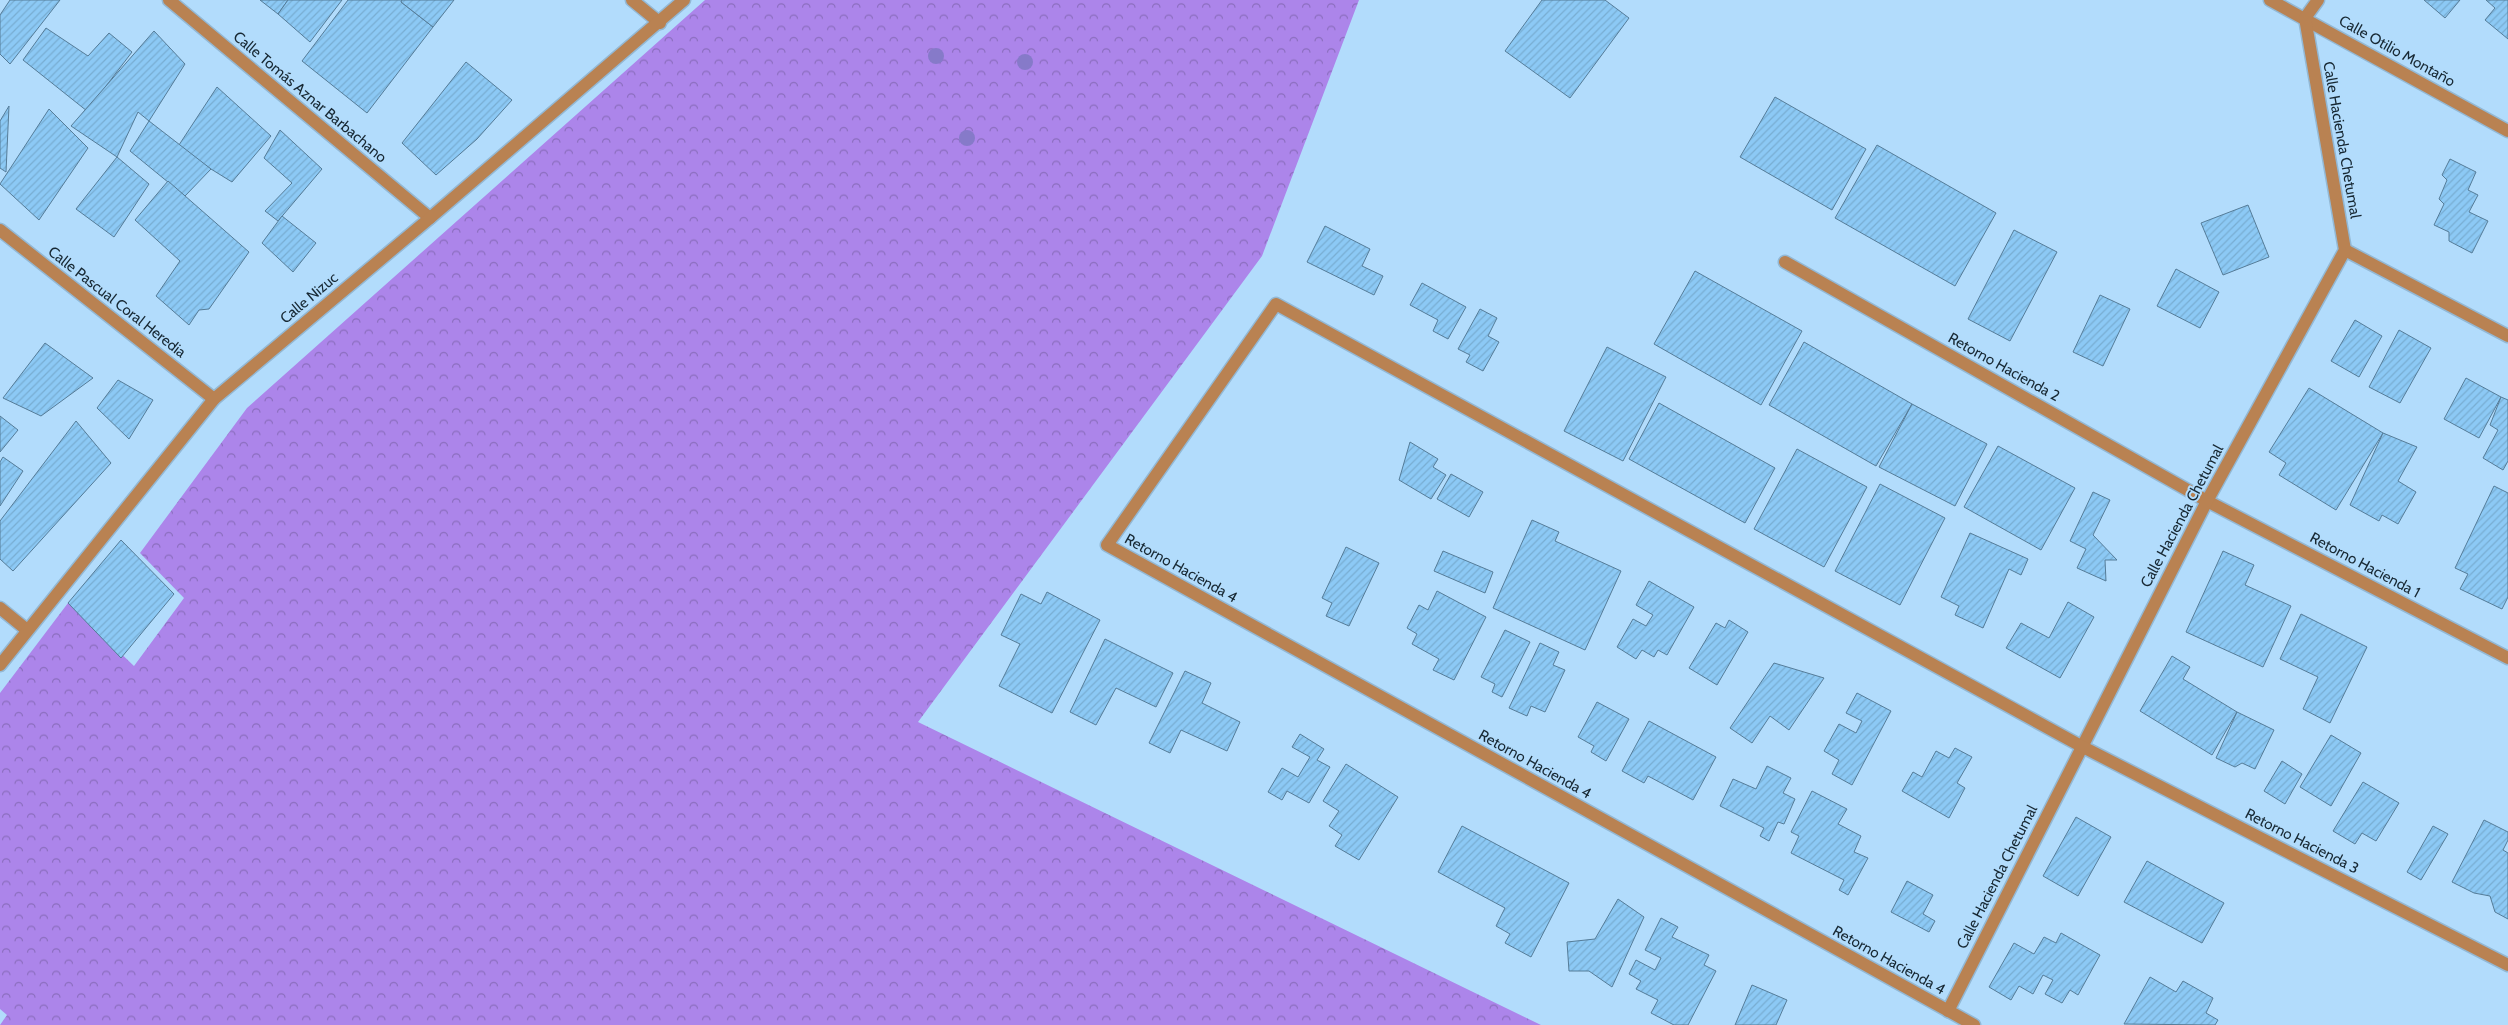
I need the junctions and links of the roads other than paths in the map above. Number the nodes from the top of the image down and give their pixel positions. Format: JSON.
{"nodes":[{"id":1,"x":169,"y":0,"type":"edge"},
{"id":2,"x":632,"y":0,"type":"edge"},
{"id":3,"x":684,"y":0,"type":"edge"},
{"id":4,"x":2270,"y":0,"type":"edge"},
{"id":5,"x":2318,"y":0,"type":"edge"},
{"id":6,"x":2304,"y":18,"type":"junction"},
{"id":7,"x":660,"y":22,"type":"junction"},
{"id":8,"x":2508,"y":130,"type":"edge"},
{"id":9,"x":430,"y":218,"type":"junction"},
{"id":10,"x":0,"y":230,"type":"edge"},
{"id":11,"x":2345,"y":250,"type":"junction"},
{"id":12,"x":1785,"y":262,"type":"dead end"},
{"id":13,"x":2508,"y":336,"type":"edge"},
{"id":14,"x":214,"y":399,"type":"junction"},
{"id":15,"x":2208,"y":501,"type":"junction"},
{"id":16,"x":0,"y":608,"type":"edge"},
{"id":17,"x":27,"y":630,"type":"junction"},
{"id":18,"x":2508,"y":658,"type":"edge"},
{"id":19,"x":0,"y":665,"type":"edge"},
{"id":20,"x":2081,"y":746,"type":"junction"},
{"id":21,"x":2508,"y":965,"type":"edge"},
{"id":22,"x":1948,"y":1011,"type":"junction"},
{"id":23,"x":1974,"y":1025,"type":"edge"}],
"edges":[{"from":1,"to":9,"type":"street","name":"Calle Tomás Aznar Barbachano"},
{"from":2,"to":7,"type":"street"},
{"from":3,"to":7,"type":"street","name":"Calle Nizuc"},
{"from":4,"to":6,"type":"street","name":"Calle Otilio Montaño"},
{"from":5,"to":6,"type":"street"},
{"from":6,"to":8,"type":"street","name":"Calle Otilio Montaño"},
{"from":6,"to":11,"type":"street","name":"Calle Hacienda Chetumal"},
{"from":7,"to":9,"type":"street","name":"Calle Nizuc"},
{"from":9,"to":14,"type":"street","name":"Calle Nizuc"},
{"from":10,"to":14,"type":"street","name":"Calle Pascual Coral Heredia"},
{"from":11,"to":13,"type":"street"},
{"from":11,"to":15,"type":"street","name":"Calle Hacienda Chetumal"},
{"from":12,"to":15,"type":"street","name":"Retorno Hacienda 2"},
{"from":14,"to":17,"type":"street","name":"Calle Nizuc"},
{"from":15,"to":18,"type":"street","name":"Retorno Hacienda 1"},
{"from":15,"to":20,"type":"street","name":"Calle Hacienda Chetumal"},
{"from":16,"to":17,"type":"street"},
{"from":17,"to":19,"type":"street","name":"Calle Nizuc"},
{"from":20,"to":21,"type":"street","name":"Retorno Hacienda 3"},
{"from":20,"to":22,"type":"street","name":"Calle Hacienda Chetumal"},
{"from":20,"to":22,"type":"street","name":"Retorno Hacienda 4"},
{"from":22,"to":23,"type":"street"}]}
